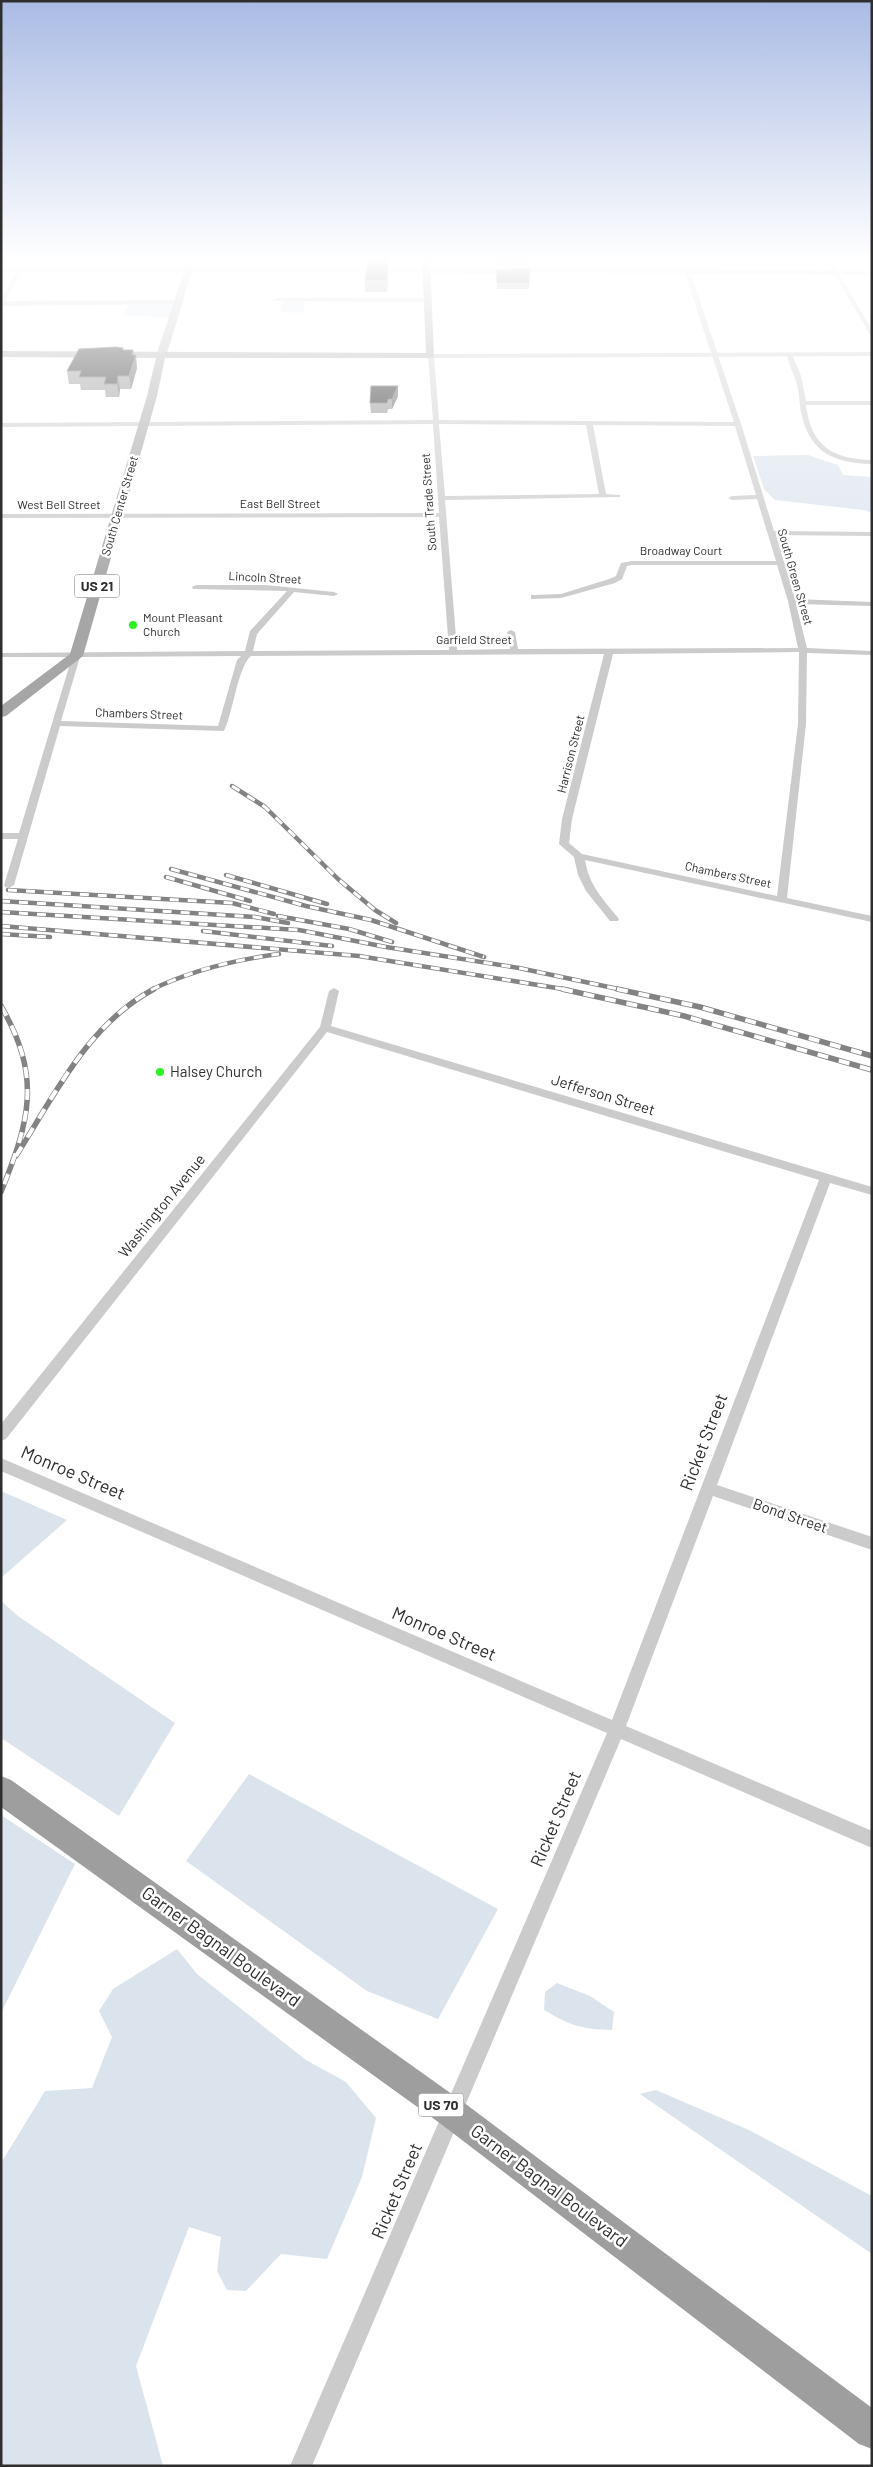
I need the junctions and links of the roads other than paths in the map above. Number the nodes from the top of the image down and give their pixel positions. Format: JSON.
{"nodes":[{"id":1,"x":156,"y":374,"type":"edge"},
{"id":2,"x":432,"y":374,"type":"edge"},
{"id":3,"x":722,"y":374,"type":"edge"},
{"id":4,"x":797,"y":374,"type":"edge"},
{"id":5,"x":803,"y":402,"type":"junction"},
{"id":6,"x":872,"y":403,"type":"edge"},
{"id":7,"x":436,"y":422,"type":"junction"},
{"id":8,"x":589,"y":422,"type":"junction"},
{"id":9,"x":144,"y":424,"type":"junction"},
{"id":10,"x":738,"y":424,"type":"junction"},
{"id":11,"x":1,"y":425,"type":"edge"},
{"id":12,"x":872,"y":462,"type":"edge"},
{"id":13,"x":618,"y":496,"type":"dead end"},
{"id":14,"x":603,"y":497,"type":"junction"},
{"id":15,"x":442,"y":498,"type":"junction"},
{"id":16,"x":732,"y":498,"type":"dead end"},
{"id":17,"x":760,"y":498,"type":"junction"},
{"id":18,"x":443,"y":514,"type":"junction"},
{"id":19,"x":1,"y":516,"type":"edge"},
{"id":20,"x":118,"y":516,"type":"junction"},
{"id":21,"x":771,"y":533,"type":"junction"},
{"id":22,"x":872,"y":534,"type":"edge"},
{"id":23,"x":780,"y":562,"type":"junction"},
{"id":24,"x":196,"y":587,"type":"dead end"},
{"id":25,"x":293,"y":590,"type":"junction"},
{"id":26,"x":334,"y":594,"type":"dead end"},
{"id":27,"x":534,"y":598,"type":"dead end"},
{"id":28,"x":792,"y":601,"type":"junction"},
{"id":29,"x":872,"y":604,"type":"edge"},
{"id":30,"x":511,"y":632,"type":"dead end"},
{"id":31,"x":802,"y":650,"type":"junction"},
{"id":32,"x":609,"y":652,"type":"junction"},
{"id":33,"x":453,"y":653,"type":"junction"},
{"id":34,"x":515,"y":653,"type":"junction"},
{"id":35,"x":872,"y":653,"type":"edge"},
{"id":36,"x":248,"y":654,"type":"junction"},
{"id":37,"x":1,"y":655,"type":"edge"},
{"id":38,"x":76,"y":656,"type":"junction"},
{"id":39,"x":1,"y":713,"type":"edge"},
{"id":40,"x":57,"y":723,"type":"junction"},
{"id":41,"x":1,"y":836,"type":"edge"},
{"id":42,"x":24,"y":836,"type":"junction"},
{"id":43,"x":579,"y":856,"type":"junction"},
{"id":44,"x":9,"y":886,"type":"dead end"},
{"id":45,"x":782,"y":899,"type":"junction"},
{"id":46,"x":614,"y":919,"type":"dead end"},
{"id":47,"x":872,"y":919,"type":"edge"},
{"id":48,"x":334,"y":991,"type":"dead end"},
{"id":49,"x":325,"y":1028,"type":"junction"},
{"id":50,"x":826,"y":1178,"type":"junction"},
{"id":51,"x":872,"y":1191,"type":"edge"},
{"id":52,"x":1,"y":1435,"type":"edge"},
{"id":53,"x":1,"y":1464,"type":"edge"},
{"id":54,"x":708,"y":1488,"type":"junction"},
{"id":55,"x":872,"y":1544,"type":"edge"},
{"id":56,"x":616,"y":1730,"type":"junction"},
{"id":57,"x":1,"y":1790,"type":"edge"},
{"id":58,"x":872,"y":1840,"type":"edge"},
{"id":59,"x":452,"y":2112,"type":"junction"},
{"id":60,"x":872,"y":2432,"type":"edge"},
{"id":61,"x":301,"y":2466,"type":"edge"}],
"edges":[{"from":1,"to":9,"type":"main road","name":"South Center Street","number":"US 21"},
{"from":2,"to":7,"type":"street","name":"South Trade Street"},
{"from":3,"to":10,"type":"street","name":"South Green Street"},
{"from":4,"to":5,"type":"street"},
{"from":5,"to":6,"type":"street"},
{"from":5,"to":12,"type":"street"},
{"from":7,"to":8,"type":"street"},
{"from":7,"to":9,"type":"street"},
{"from":7,"to":15,"type":"street","name":"South Trade Street"},
{"from":8,"to":10,"type":"street"},
{"from":8,"to":14,"type":"street"},
{"from":9,"to":11,"type":"street"},
{"from":9,"to":20,"type":"main road","name":"South Center Street","number":"US 21"},
{"from":10,"to":17,"type":"street","name":"South Green Street"},
{"from":13,"to":14,"type":"street"},
{"from":14,"to":15,"type":"street"},
{"from":15,"to":18,"type":"street","name":"South Trade Street"},
{"from":16,"to":17,"type":"street"},
{"from":17,"to":21,"type":"street","name":"South Green Street"},
{"from":18,"to":20,"type":"street","name":"East Bell Street"},
{"from":18,"to":33,"type":"street","name":"South Trade Street"},
{"from":19,"to":20,"type":"street","name":"West Bell Street"},
{"from":20,"to":38,"type":"main road","name":"South Center Street","number":"US 21"},
{"from":21,"to":22,"type":"street"},
{"from":21,"to":23,"type":"street","name":"South Green Street"},
{"from":23,"to":27,"type":"street","name":"Broadway Court"},
{"from":23,"to":28,"type":"street","name":"South Green Street"},
{"from":24,"to":25,"type":"street","name":"Lincoln Street"},
{"from":25,"to":26,"type":"street","name":"Lincoln Street"},
{"from":25,"to":36,"type":"street"},
{"from":28,"to":29,"type":"street"},
{"from":28,"to":31,"type":"street","name":"South Green Street"},
{"from":30,"to":34,"type":"street"},
{"from":31,"to":32,"type":"street","name":"Garfield Street"},
{"from":31,"to":35,"type":"street","name":"Garfield Street"},
{"from":31,"to":45,"type":"street","name":"South Green Street"},
{"from":32,"to":34,"type":"street","name":"Garfield Street"},
{"from":32,"to":43,"type":"street","name":"Harrison Street"},
{"from":33,"to":34,"type":"street","name":"Garfield Street"},
{"from":33,"to":36,"type":"street","name":"Garfield Street"},
{"from":36,"to":38,"type":"street","name":"Garfield Street"},
{"from":36,"to":40,"type":"street","name":"Chambers Street"},
{"from":37,"to":38,"type":"street","name":"Garfield Street"},
{"from":38,"to":39,"type":"main road"},
{"from":38,"to":40,"type":"street","name":"South Center Street"},
{"from":40,"to":42,"type":"street","name":"South Center Street"},
{"from":41,"to":42,"type":"street"},
{"from":42,"to":44,"type":"street","name":"South Center Street"},
{"from":43,"to":45,"type":"street","name":"Chambers Street"},
{"from":43,"to":46,"type":"street"},
{"from":45,"to":47,"type":"street","name":"Chambers Street"},
{"from":48,"to":49,"type":"street","name":"Washington Avenue"},
{"from":49,"to":50,"type":"street","name":"Jefferson Street"},
{"from":49,"to":52,"type":"street","name":"Washington Avenue"},
{"from":50,"to":51,"type":"street","name":"Jefferson Street"},
{"from":50,"to":54,"type":"street","name":"Ricket Street"},
{"from":53,"to":56,"type":"street","name":"Monroe Street"},
{"from":54,"to":55,"type":"street","name":"Bond Street"},
{"from":54,"to":56,"type":"street","name":"Ricket Street"},
{"from":56,"to":58,"type":"street","name":"Monroe Street"},
{"from":56,"to":59,"type":"street","name":"Ricket Street"},
{"from":57,"to":59,"type":"highway","name":"Garner Bagnal Boulevard","number":"US 70"},
{"from":59,"to":60,"type":"highway","name":"Garner Bagnal Boulevard","number":"US 70"},
{"from":59,"to":61,"type":"street","name":"Ricket Street"}]}
